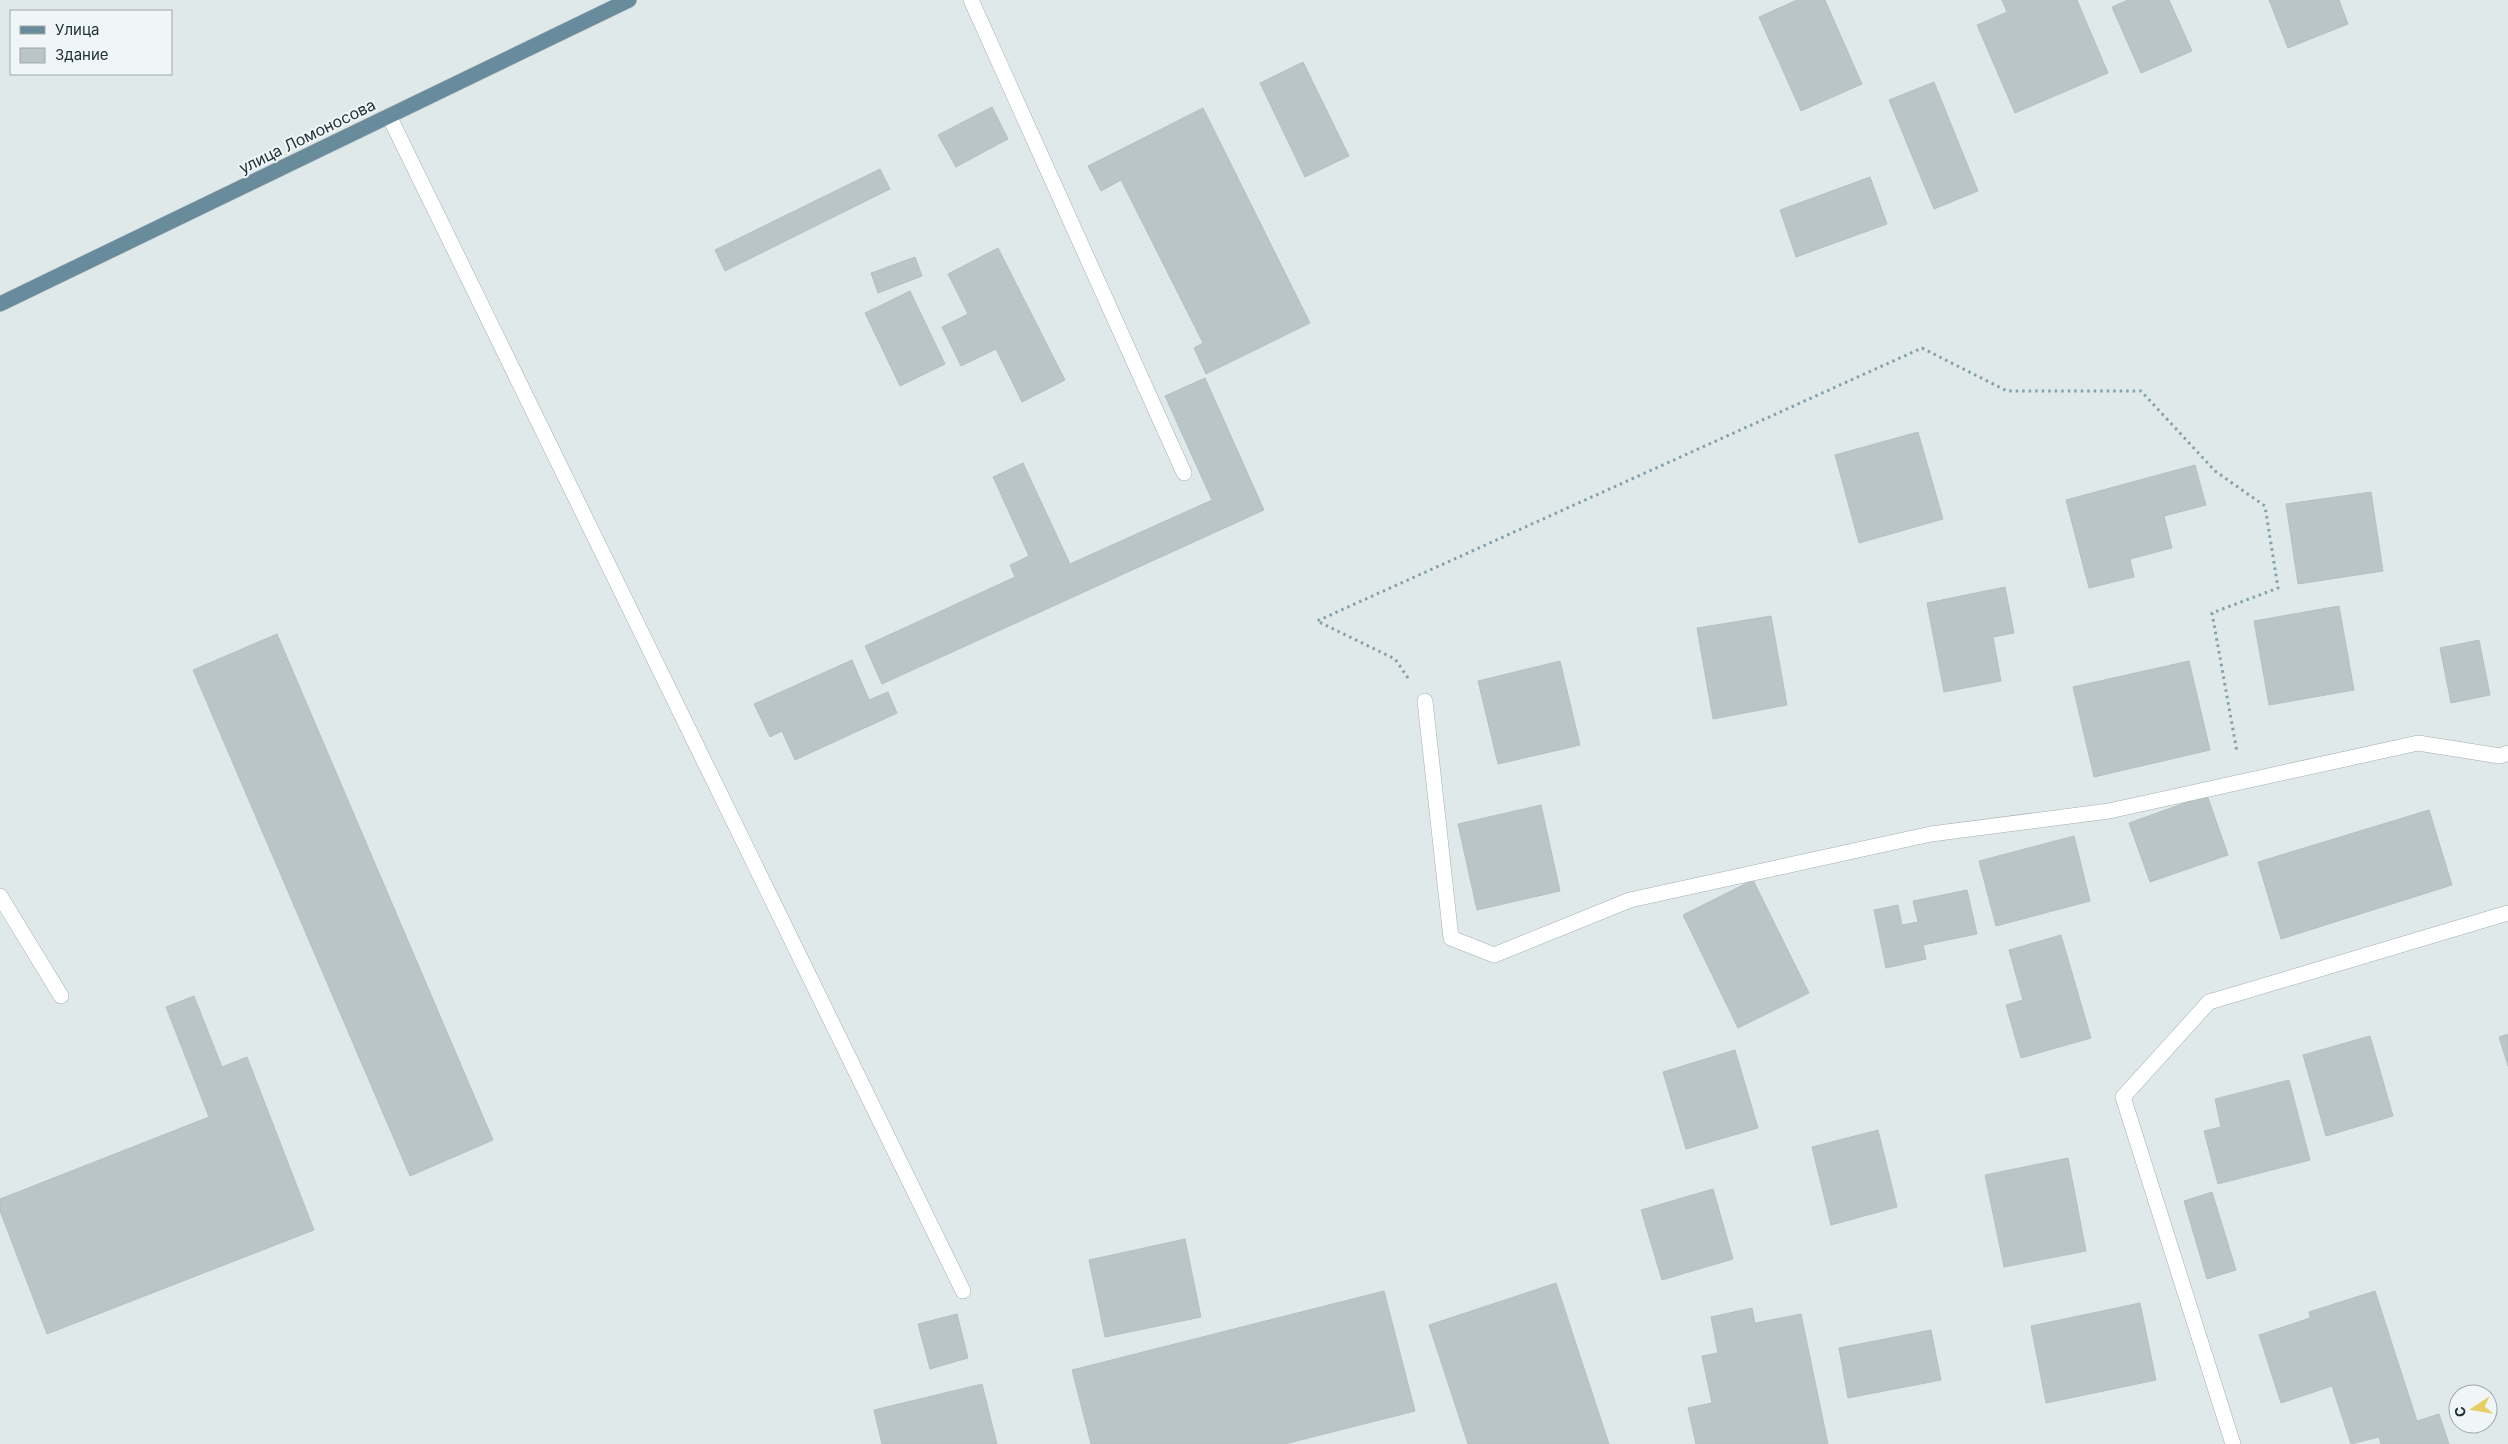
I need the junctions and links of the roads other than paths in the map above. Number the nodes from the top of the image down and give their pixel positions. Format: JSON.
{"nodes":[{"id":1,"x":629,"y":0,"type":"edge"},
{"id":2,"x":971,"y":0,"type":"edge"},
{"id":3,"x":389,"y":116,"type":"junction"},
{"id":4,"x":0,"y":304,"type":"edge"},
{"id":5,"x":1184,"y":473,"type":"dead end"},
{"id":6,"x":1425,"y":701,"type":"road end"},
{"id":7,"x":2508,"y":753,"type":"edge"},
{"id":8,"x":0,"y":896,"type":"edge"},
{"id":9,"x":2508,"y":913,"type":"edge"},
{"id":10,"x":61,"y":996,"type":"dead end"},
{"id":11,"x":963,"y":1291,"type":"dead end"},
{"id":12,"x":2233,"y":1444,"type":"edge"}],
"edges":[{"from":1,"to":3,"type":"main road","name":"улица Ломоносова"},
{"from":2,"to":5,"type":"street"},
{"from":3,"to":4,"type":"main road","name":"улица Ломоносова"},
{"from":3,"to":11,"type":"street"},
{"from":6,"to":7,"type":"street"},
{"from":8,"to":10,"type":"street"},
{"from":9,"to":12,"type":"street"}]}
